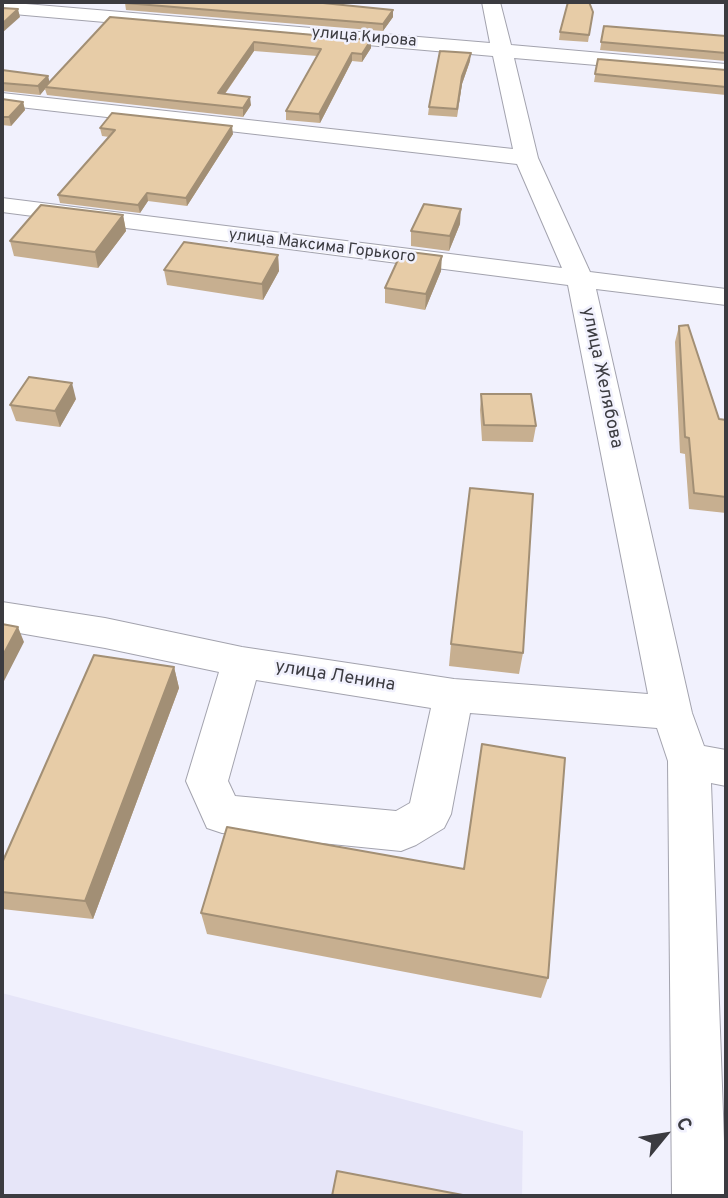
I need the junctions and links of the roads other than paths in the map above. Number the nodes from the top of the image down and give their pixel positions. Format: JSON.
{"nodes":[{"id":1,"x":491,"y":2,"type":"edge"},
{"id":2,"x":2,"y":7,"type":"edge"},
{"id":3,"x":501,"y":50,"type":"junction"},
{"id":4,"x":726,"y":71,"type":"edge"},
{"id":5,"x":2,"y":99,"type":"edge"},
{"id":6,"x":526,"y":158,"type":"junction"},
{"id":7,"x":2,"y":205,"type":"edge"},
{"id":8,"x":581,"y":281,"type":"junction"},
{"id":9,"x":726,"y":297,"type":"edge"},
{"id":10,"x":2,"y":616,"type":"edge"},
{"id":11,"x":242,"y":662,"type":"junction"},
{"id":12,"x":454,"y":695,"type":"junction"},
{"id":13,"x":672,"y":713,"type":"junction"},
{"id":14,"x":708,"y":765,"type":"edge"},
{"id":15,"x":699,"y":1196,"type":"edge"}],
"edges":[{"from":1,"to":3,"type":"street","name":"улица Желябова"},
{"from":2,"to":3,"type":"street","name":"улица Кирова"},
{"from":3,"to":4,"type":"street","name":"улица Кирова"},
{"from":3,"to":6,"type":"street","name":"улица Желябова"},
{"from":5,"to":6,"type":"street"},
{"from":6,"to":8,"type":"street","name":"улица Желябова"},
{"from":7,"to":8,"type":"street","name":"улица Максима Горького"},
{"from":8,"to":9,"type":"street","name":"улица Максима Горького"},
{"from":8,"to":13,"type":"street","name":"улица Желябова"},
{"from":10,"to":11,"type":"street","name":"улица Ленина"},
{"from":11,"to":12,"type":"street","name":"улица Ленина"},
{"from":11,"to":12,"type":"street"},
{"from":12,"to":13,"type":"street","name":"улица Ленина"},
{"from":13,"to":14,"type":"street","name":"улица Желябова"},
{"from":14,"to":15,"type":"street","name":"улица Желябова"}]}
